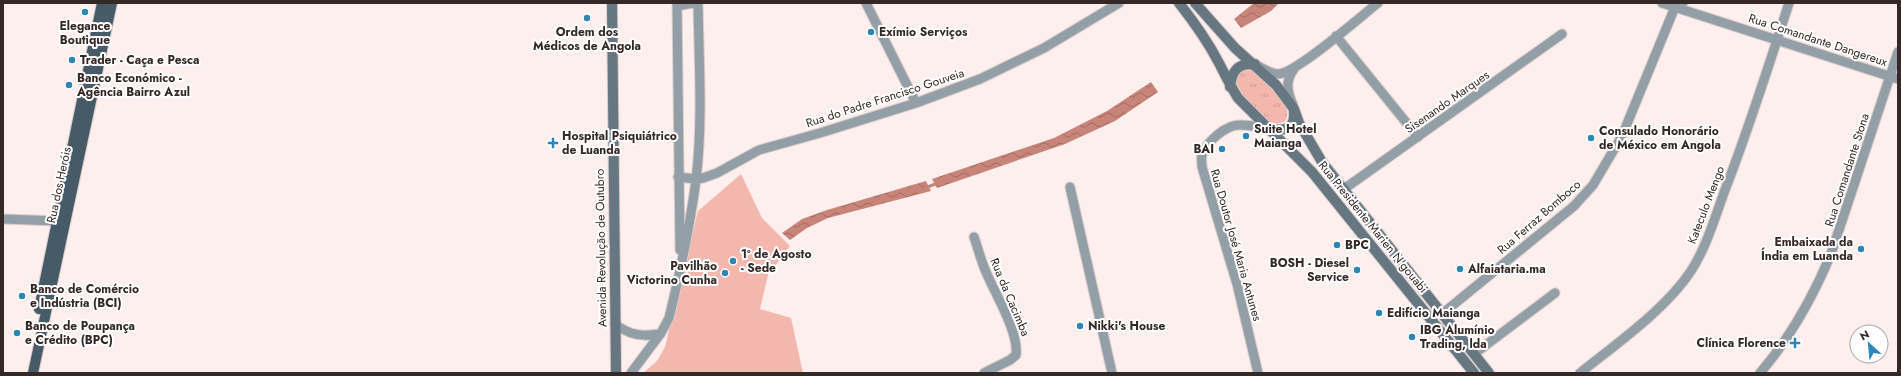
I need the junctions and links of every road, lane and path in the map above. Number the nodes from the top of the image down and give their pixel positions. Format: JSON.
{"nodes":[{"id":1,"x":102,"y":3,"type":"edge"},
{"id":2,"x":112,"y":3,"type":"edge"},
{"id":3,"x":612,"y":3,"type":"edge"},
{"id":4,"x":693,"y":3,"type":"edge"},
{"id":5,"x":698,"y":3,"type":"edge"},
{"id":6,"x":866,"y":3,"type":"edge"},
{"id":7,"x":1119,"y":3,"type":"edge"},
{"id":8,"x":1179,"y":3,"type":"edge"},
{"id":9,"x":1196,"y":3,"type":"edge"},
{"id":10,"x":1378,"y":3,"type":"edge"},
{"id":11,"x":1662,"y":3,"type":"edge"},
{"id":12,"x":1789,"y":3,"type":"edge"},
{"id":13,"x":677,"y":5,"type":"edge"},
{"id":14,"x":1679,"y":5,"type":"edge"},
{"id":15,"x":1562,"y":34,"type":"dead end"},
{"id":16,"x":1336,"y":36,"type":"junction"},
{"id":17,"x":1777,"y":40,"type":"junction"},
{"id":18,"x":1898,"y":52,"type":"edge"},
{"id":19,"x":1255,"y":64,"type":"junction"},
{"id":20,"x":1295,"y":67,"type":"junction"},
{"id":21,"x":1894,"y":77,"type":"edge"},
{"id":22,"x":1230,"y":86,"type":"junction"},
{"id":23,"x":916,"y":103,"type":"junction"},
{"id":24,"x":1294,"y":109,"type":"junction"},
{"id":25,"x":1270,"y":129,"type":"junction"},
{"id":26,"x":1418,"y":137,"type":"junction"},
{"id":27,"x":678,"y":177,"type":"junction"},
{"id":28,"x":696,"y":179,"type":"junction"},
{"id":29,"x":1070,"y":187,"type":"dead end"},
{"id":30,"x":1344,"y":189,"type":"junction"},
{"id":31,"x":3,"y":219,"type":"edge"},
{"id":32,"x":58,"y":221,"type":"junction"},
{"id":33,"x":974,"y":237,"type":"dead end"},
{"id":34,"x":680,"y":267,"type":"junction"},
{"id":35,"x":1555,"y":293,"type":"dead end"},
{"id":36,"x":1442,"y":314,"type":"junction"},
{"id":37,"x":615,"y":324,"type":"junction"},
{"id":38,"x":661,"y":333,"type":"junction"},
{"id":39,"x":1474,"y":354,"type":"junction"},
{"id":40,"x":26,"y":373,"type":"edge"},
{"id":41,"x":33,"y":373,"type":"edge"},
{"id":42,"x":616,"y":373,"type":"edge"},
{"id":43,"x":631,"y":373,"type":"edge"},
{"id":44,"x":984,"y":373,"type":"edge"},
{"id":45,"x":1112,"y":373,"type":"edge"},
{"id":46,"x":1258,"y":373,"type":"edge"},
{"id":47,"x":1474,"y":373,"type":"edge"},
{"id":48,"x":1489,"y":373,"type":"edge"},
{"id":49,"x":1580,"y":373,"type":"edge"},
{"id":50,"x":1760,"y":373,"type":"edge"}],
"edges":[{"from":1,"to":32,"type":"main road","name":"Rua dos Heróis"},
{"from":2,"to":41,"type":"main road","name":"Rua dos Heróis"},
{"from":3,"to":37,"type":"street","name":"Avenida Revolução de Outubro"},
{"from":4,"to":13,"type":"street"},
{"from":5,"to":28,"type":"street"},
{"from":6,"to":23,"type":"street"},
{"from":7,"to":23,"type":"street","name":"Rua do Padre Francisco Gouveia"},
{"from":8,"to":22,"type":"street","name":"Rua Presidente Marien N'gouabi"},
{"from":9,"to":19,"type":"street","name":"Rua Presidente Marien N'gouabi"},
{"from":10,"to":16,"type":"street"},
{"from":11,"to":14,"type":"street","name":"Rua Comandante Dangereux"},
{"from":12,"to":17,"type":"street","name":"Kateculo Mengo"},
{"from":13,"to":27,"type":"street"},
{"from":14,"to":17,"type":"street","name":"Rua Comandante Dangereux"},
{"from":14,"to":36,"type":"street","name":"Rua Ferraz Bomboco"},
{"from":15,"to":26,"type":"street","name":"Sisenando Marques"},
{"from":16,"to":20,"type":"street"},
{"from":16,"to":26,"type":"street"},
{"from":17,"to":21,"type":"street","name":"Rua Comandante Dangereux"},
{"from":17,"to":49,"type":"street","name":"Kateculo Mengo"},
{"from":18,"to":21,"type":"street","name":"Rua Comandante Stona"},
{"from":19,"to":20,"type":"street"},
{"from":19,"to":22,"type":"street"},
{"from":19,"to":24,"type":"street","name":"Rua Presidente Marien N'gouabi"},
{"from":20,"to":24,"type":"street"},
{"from":21,"to":50,"type":"street","name":"Rua Comandante Stona"},
{"from":22,"to":25,"type":"street","name":"Rua Presidente Marien N'gouabi"},
{"from":23,"to":28,"type":"street","name":"Rua do Padre Francisco Gouveia"},
{"from":24,"to":25,"type":"street"},
{"from":24,"to":30,"type":"street","name":"Rua Presidente Marien N'gouabi"},
{"from":25,"to":46,"type":"street","name":"Rua Doutor José Maria Antunes"},
{"from":25,"to":47,"type":"street","name":"Rua Presidente Marien N'gouabi"},
{"from":26,"to":30,"type":"street","name":"Sisenando Marques"},
{"from":27,"to":28,"type":"street","name":"Rua do Padre Francisco Gouveia"},
{"from":27,"to":34,"type":"street"},
{"from":28,"to":34,"type":"street"},
{"from":29,"to":45,"type":"street"},
{"from":30,"to":36,"type":"street","name":"Rua Presidente Marien N'gouabi"},
{"from":31,"to":32,"type":"street"},
{"from":32,"to":40,"type":"main road","name":"Rua dos Heróis"},
{"from":33,"to":44,"type":"street","name":"Rua da Cacimba"},
{"from":34,"to":38,"type":"street"},
{"from":35,"to":39,"type":"street"},
{"from":36,"to":39,"type":"street","name":"Rua Presidente Marien N'gouabi"},
{"from":37,"to":38,"type":"street"},
{"from":37,"to":42,"type":"street","name":"Avenida Revolução de Outubro"},
{"from":38,"to":43,"type":"street"},
{"from":39,"to":48,"type":"street","name":"Rua Presidente Marien N'gouabi"}]}
